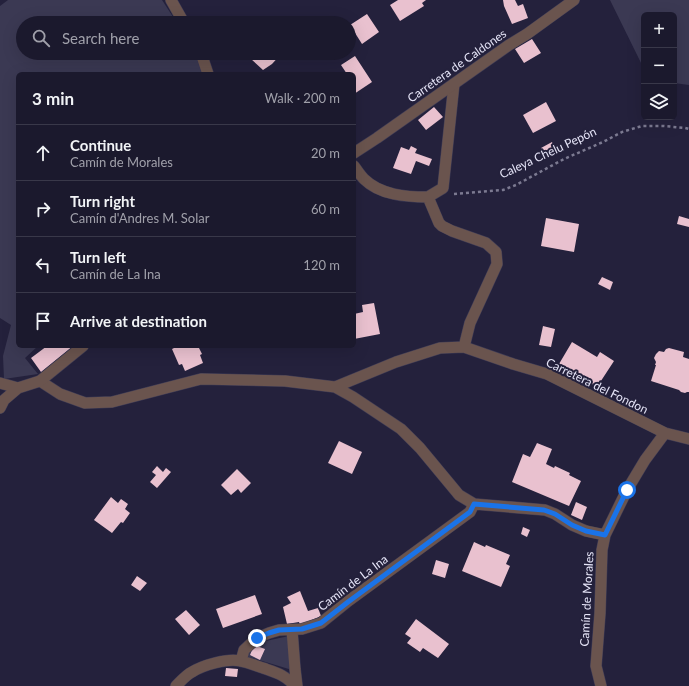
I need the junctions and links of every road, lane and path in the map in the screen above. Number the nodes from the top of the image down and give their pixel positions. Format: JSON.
{"nodes":[{"id":1,"x":171,"y":0,"type":"edge"},
{"id":2,"x":574,"y":0,"type":"edge"},
{"id":3,"x":180,"y":16,"type":"edge"},
{"id":4,"x":203,"y":60,"type":"edge"},
{"id":5,"x":207,"y":72,"type":"edge"},
{"id":6,"x":454,"y":84,"type":"junction"},
{"id":7,"x":689,"y":129,"type":"edge"},
{"id":8,"x":356,"y":152,"type":"edge"},
{"id":9,"x":356,"y":169,"type":"edge"},
{"id":10,"x":450,"y":195,"type":"dead end"},
{"id":11,"x":428,"y":197,"type":"junction"},
{"id":12,"x":464,"y":347,"type":"junction"},
{"id":13,"x":81,"y":348,"type":"edge"},
{"id":14,"x":40,"y":381,"type":"junction"},
{"id":15,"x":0,"y":383,"type":"edge"},
{"id":16,"x":335,"y":387,"type":"junction"},
{"id":17,"x":18,"y":388,"type":"junction"},
{"id":18,"x":0,"y":408,"type":"edge"},
{"id":19,"x":665,"y":433,"type":"junction"},
{"id":20,"x":689,"y":439,"type":"edge"},
{"id":21,"x":474,"y":504,"type":"junction"},
{"id":22,"x":605,"y":535,"type":"junction"},
{"id":23,"x":292,"y":630,"type":"junction"},
{"id":24,"x":240,"y":661,"type":"junction"},
{"id":25,"x":176,"y":686,"type":"edge"},
{"id":26,"x":296,"y":686,"type":"edge"},
{"id":27,"x":601,"y":686,"type":"edge"}],
"edges":[{"from":1,"to":3,"type":"street"},
{"from":2,"to":6,"type":"street","name":"Carretera de Caldones"},
{"from":4,"to":5,"type":"street"},
{"from":6,"to":8,"type":"street","name":"Carretera de Caldones"},
{"from":6,"to":11,"type":"street"},
{"from":7,"to":10,"type":"path","name":"Caleya Chelu Pepón"},
{"from":9,"to":11,"type":"street"},
{"from":11,"to":12,"type":"street"},
{"from":12,"to":16,"type":"street","name":"Carretera del Fondon"},
{"from":12,"to":19,"type":"street","name":"Carretera del Fondon"},
{"from":13,"to":14,"type":"street"},
{"from":14,"to":16,"type":"street"},
{"from":14,"to":17,"type":"street"},
{"from":15,"to":17,"type":"street"},
{"from":16,"to":21,"type":"street"},
{"from":17,"to":18,"type":"street"},
{"from":19,"to":20,"type":"street","name":"Carretera del Fondon"},
{"from":19,"to":22,"type":"street","name":"Camín de Morales"},
{"from":21,"to":22,"type":"street"},
{"from":21,"to":23,"type":"street","name":"Camín de La Ina"},
{"from":22,"to":27,"type":"street","name":"Camín de Morales"},
{"from":23,"to":24,"type":"street","name":"Camín de La Ina"},
{"from":23,"to":26,"type":"street"},
{"from":24,"to":25,"type":"street"},
{"from":24,"to":26,"type":"street"}]}
